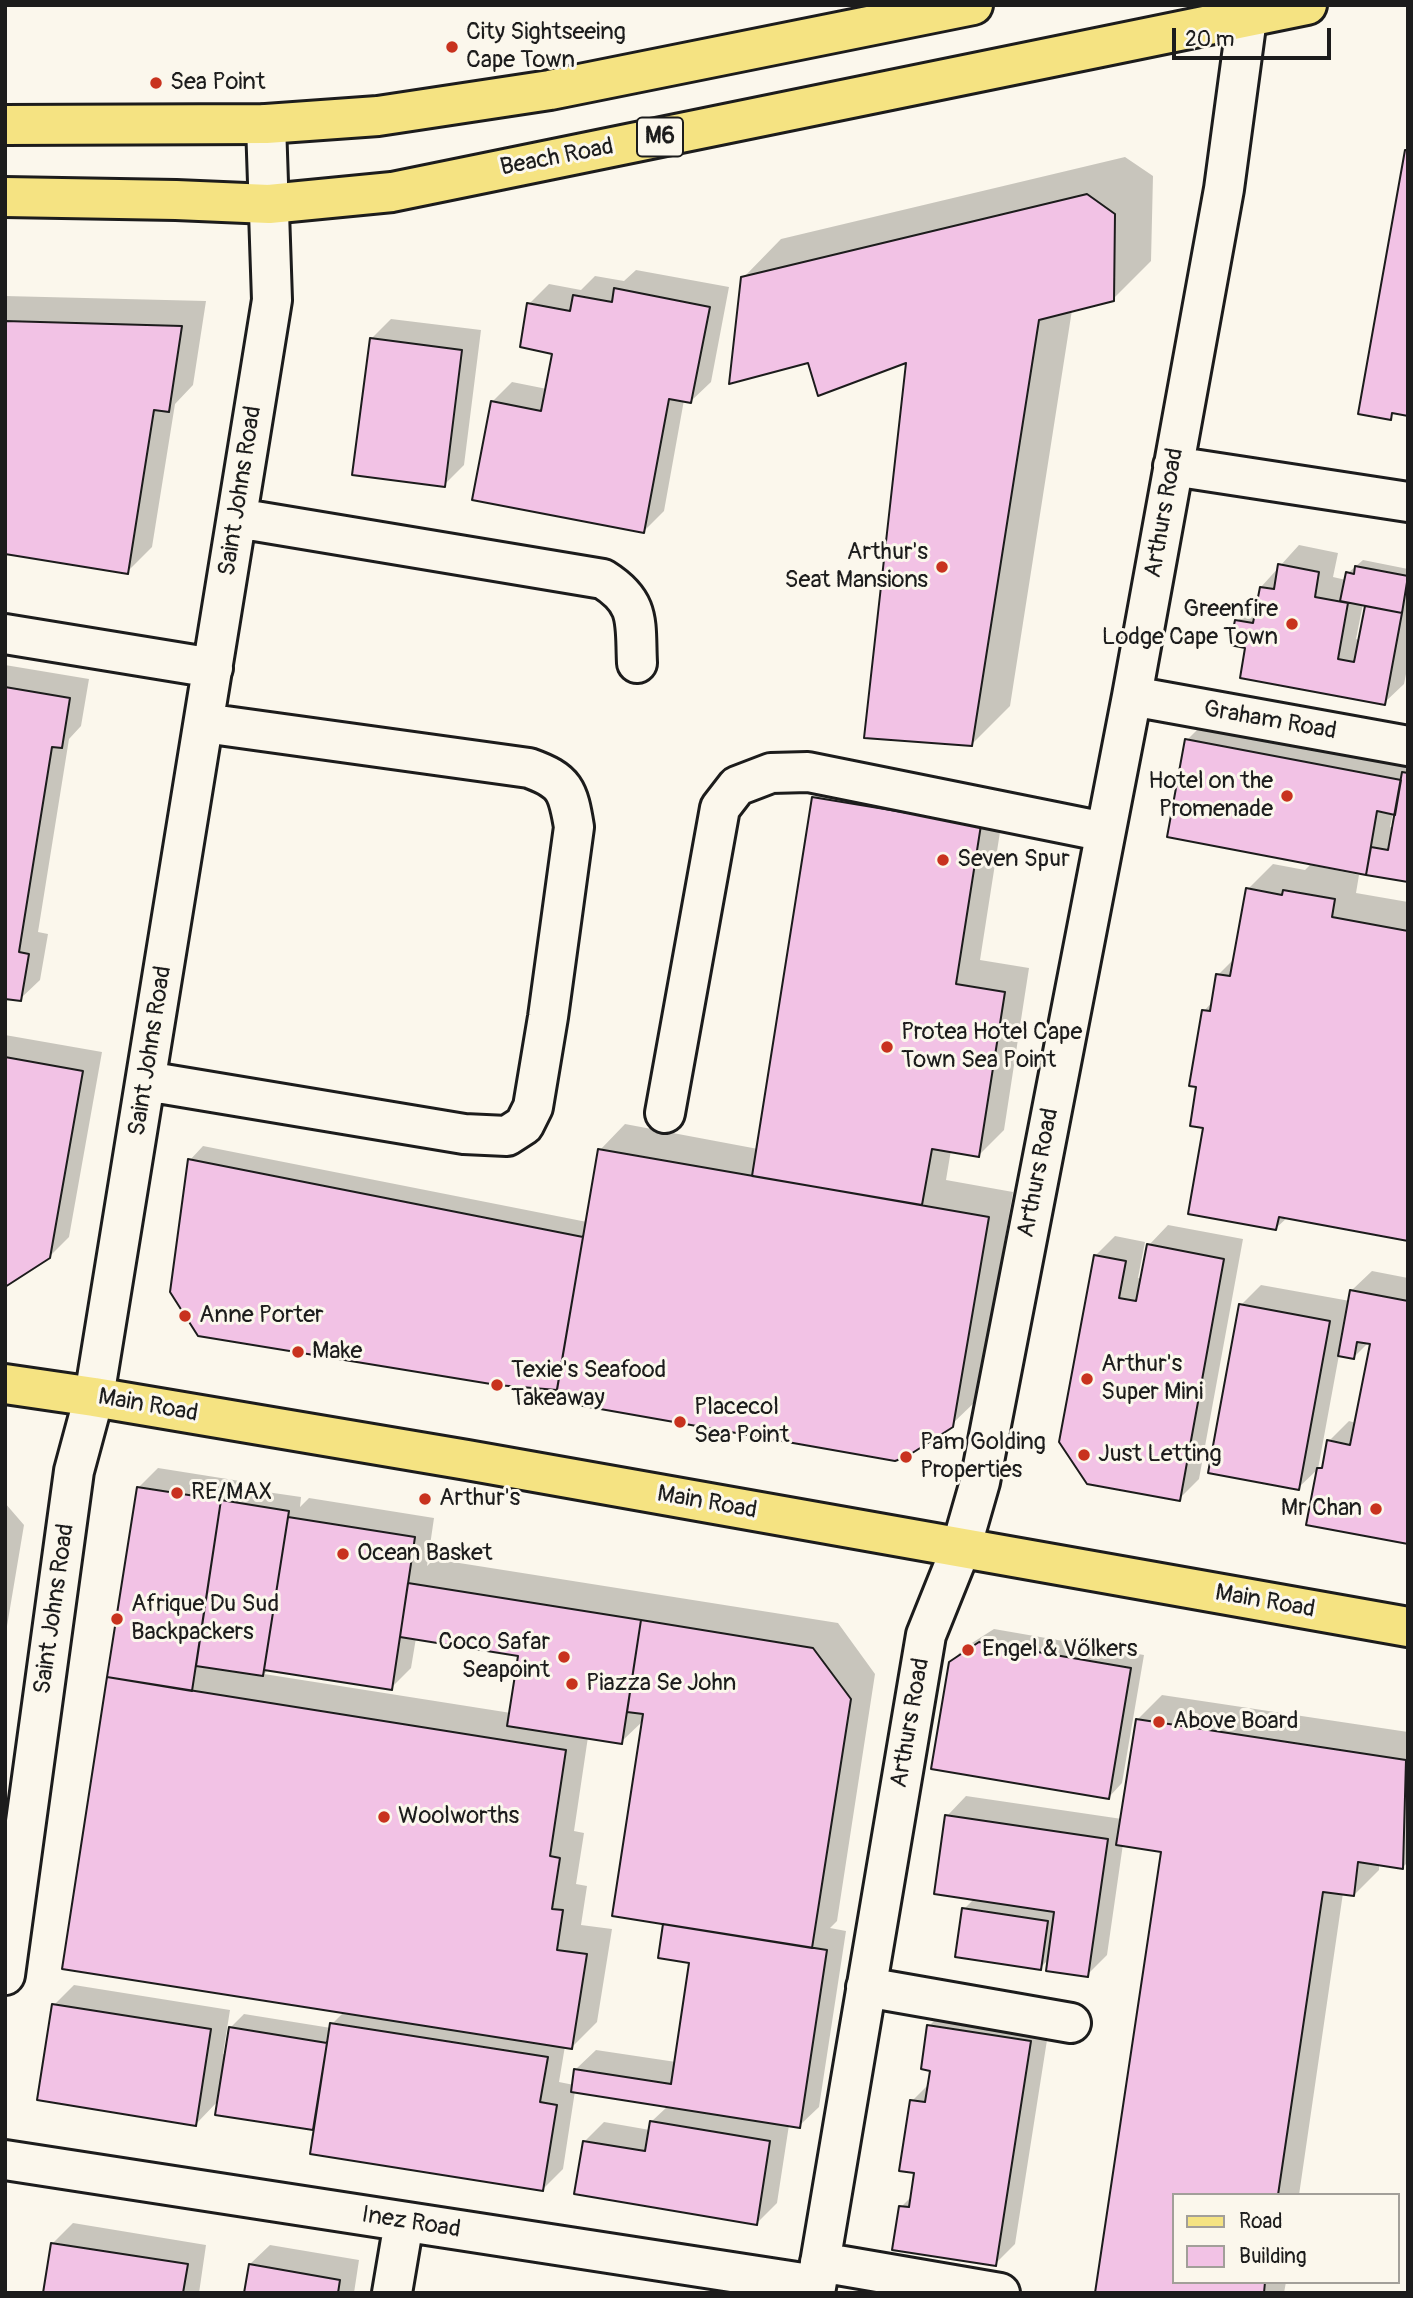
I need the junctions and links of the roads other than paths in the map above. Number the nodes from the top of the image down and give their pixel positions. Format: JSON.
{"nodes":[{"id":1,"x":973,"y":5,"type":"edge"},
{"id":2,"x":1307,"y":5,"type":"edge"},
{"id":3,"x":1247,"y":12,"type":"edge"},
{"id":4,"x":266,"y":124,"type":"junction"},
{"id":5,"x":5,"y":125,"type":"edge"},
{"id":6,"x":5,"y":197,"type":"edge"},
{"id":7,"x":269,"y":204,"type":"junction"},
{"id":8,"x":1174,"y":466,"type":"junction"},
{"id":9,"x":1408,"y":502,"type":"edge"},
{"id":10,"x":237,"y":518,"type":"junction"},
{"id":11,"x":5,"y":634,"type":"edge"},
{"id":12,"x":637,"y":663,"type":"dead end"},
{"id":13,"x":213,"y":668,"type":"junction"},
{"id":14,"x":1132,"y":696,"type":"junction"},
{"id":15,"x":204,"y":723,"type":"junction"},
{"id":16,"x":1408,"y":746,"type":"edge"},
{"id":17,"x":1105,"y":832,"type":"junction"},
{"id":18,"x":146,"y":1082,"type":"junction"},
{"id":19,"x":665,"y":1112,"type":"dead end"},
{"id":20,"x":5,"y":1384,"type":"edge"},
{"id":21,"x":94,"y":1397,"type":"junction"},
{"id":22,"x":961,"y":1548,"type":"junction"},
{"id":23,"x":1408,"y":1627,"type":"edge"},
{"id":24,"x":5,"y":1975,"type":"edge"},
{"id":25,"x":866,"y":1987,"type":"junction"},
{"id":26,"x":1072,"y":2024,"type":"dead end"},
{"id":27,"x":5,"y":2160,"type":"edge"},
{"id":28,"x":404,"y":2222,"type":"junction"},
{"id":29,"x":817,"y":2280,"type":"edge"},
{"id":30,"x":393,"y":2293,"type":"edge"},
{"id":31,"x":1000,"y":2293,"type":"edge"}],
"edges":[{"from":1,"to":4,"type":"main road"},
{"from":2,"to":3,"type":"main road","name":"Beach Road","number":"M6"},
{"from":3,"to":7,"type":"main road","name":"Beach Road","number":"M6"},
{"from":3,"to":8,"type":"street","name":"Arthurs Road"},
{"from":4,"to":5,"type":"main road"},
{"from":4,"to":7,"type":"street","name":"Saint Johns Road"},
{"from":6,"to":7,"type":"main road","name":"Beach Road","number":"M6"},
{"from":7,"to":10,"type":"street","name":"Saint Johns Road"},
{"from":8,"to":9,"type":"street"},
{"from":8,"to":14,"type":"street","name":"Arthurs Road"},
{"from":10,"to":12,"type":"street"},
{"from":10,"to":13,"type":"street","name":"Saint Johns Road"},
{"from":11,"to":13,"type":"street"},
{"from":13,"to":15,"type":"street","name":"Saint Johns Road"},
{"from":14,"to":16,"type":"street","name":"Graham Road"},
{"from":14,"to":17,"type":"street","name":"Arthurs Road"},
{"from":15,"to":18,"type":"street","name":"Saint Johns Road"},
{"from":15,"to":18,"type":"street"},
{"from":17,"to":19,"type":"street"},
{"from":17,"to":22,"type":"street","name":"Arthurs Road"},
{"from":18,"to":21,"type":"street","name":"Saint Johns Road"},
{"from":20,"to":21,"type":"main road","name":"Main Road"},
{"from":21,"to":22,"type":"main road","name":"Main Road"},
{"from":21,"to":24,"type":"street","name":"Saint Johns Road"},
{"from":22,"to":23,"type":"main road","name":"Main Road"},
{"from":22,"to":25,"type":"street","name":"Arthurs Road"},
{"from":25,"to":26,"type":"street"},
{"from":25,"to":29,"type":"street","name":"Arthurs Road"},
{"from":27,"to":28,"type":"street","name":"Inez Road"},
{"from":28,"to":29,"type":"street","name":"Inez Road"},
{"from":28,"to":30,"type":"street"},
{"from":29,"to":31,"type":"street","name":"Inez Road"}]}
